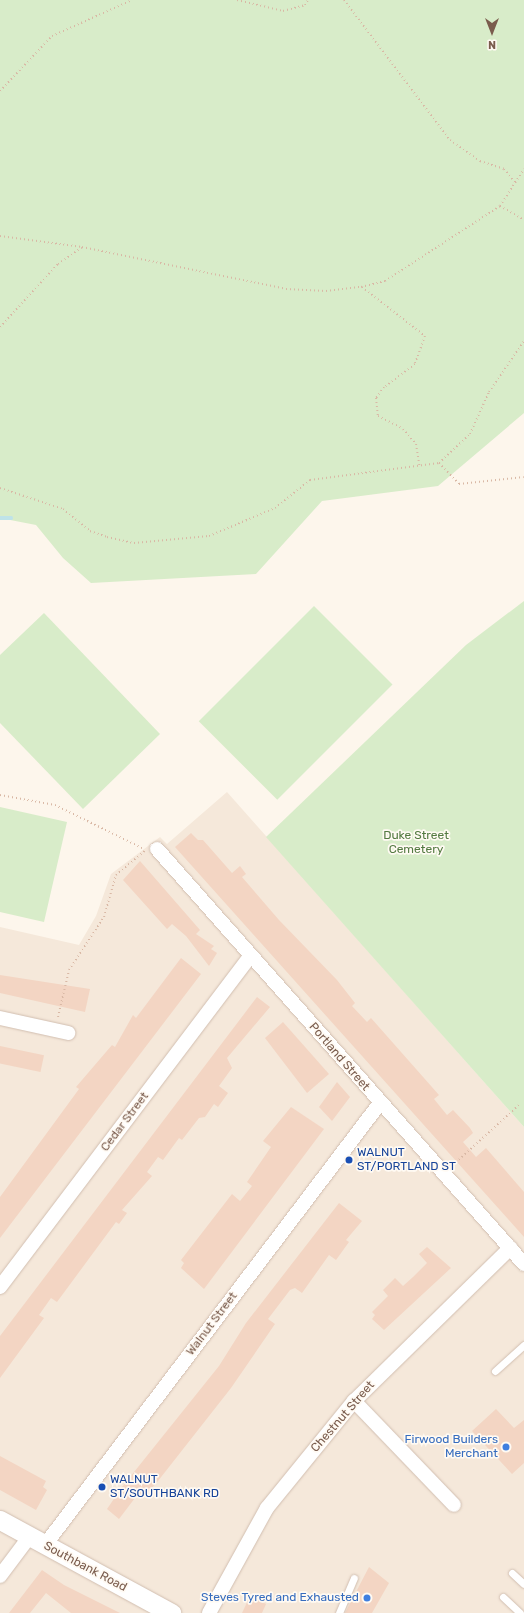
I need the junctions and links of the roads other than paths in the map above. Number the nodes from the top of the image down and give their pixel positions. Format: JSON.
{"nodes":[{"id":1,"x":157,"y":849,"type":"dead end"},
{"id":2,"x":250,"y":956,"type":"junction"},
{"id":3,"x":0,"y":1018,"type":"edge"},
{"id":4,"x":61,"y":1031,"type":"road end"},
{"id":5,"x":380,"y":1103,"type":"junction"},
{"id":6,"x":510,"y":1248,"type":"junction"},
{"id":7,"x":524,"y":1264,"type":"edge"},
{"id":8,"x":0,"y":1287,"type":"edge"},
{"id":9,"x":524,"y":1345,"type":"edge"},
{"id":10,"x":495,"y":1371,"type":"dead end"},
{"id":11,"x":354,"y":1400,"type":"junction"},
{"id":12,"x":454,"y":1505,"type":"dead end"},
{"id":13,"x":0,"y":1520,"type":"edge"},
{"id":14,"x":37,"y":1541,"type":"junction"},
{"id":15,"x":512,"y":1573,"type":"dead end"},
{"id":16,"x":0,"y":1576,"type":"edge"},
{"id":17,"x":354,"y":1578,"type":"dead end"},
{"id":18,"x":524,"y":1584,"type":"edge"},
{"id":19,"x":503,"y":1597,"type":"dead end"},
{"id":20,"x":171,"y":1613,"type":"edge"},
{"id":21,"x":209,"y":1613,"type":"edge"},
{"id":22,"x":339,"y":1613,"type":"edge"},
{"id":23,"x":520,"y":1613,"type":"edge"}],
"edges":[{"from":1,"to":2,"type":"street","name":"Portland Street"},
{"from":2,"to":5,"type":"street","name":"Portland Street"},
{"from":2,"to":8,"type":"street","name":"Cedar Street"},
{"from":3,"to":4,"type":"street"},
{"from":5,"to":6,"type":"street","name":"Portland Street"},
{"from":5,"to":14,"type":"street","name":"Walnut Street"},
{"from":6,"to":7,"type":"street","name":"Portland Street"},
{"from":6,"to":11,"type":"street","name":"Chestnut Street"},
{"from":9,"to":10,"type":"lane"},
{"from":11,"to":12,"type":"street"},
{"from":11,"to":21,"type":"street","name":"Chestnut Street"},
{"from":13,"to":14,"type":"street","name":"Southbank Road"},
{"from":14,"to":16,"type":"street","name":"Walnut Street"},
{"from":14,"to":20,"type":"street","name":"Southbank Road"},
{"from":15,"to":18,"type":"lane"},
{"from":17,"to":22,"type":"lane"},
{"from":19,"to":23,"type":"lane"}]}
